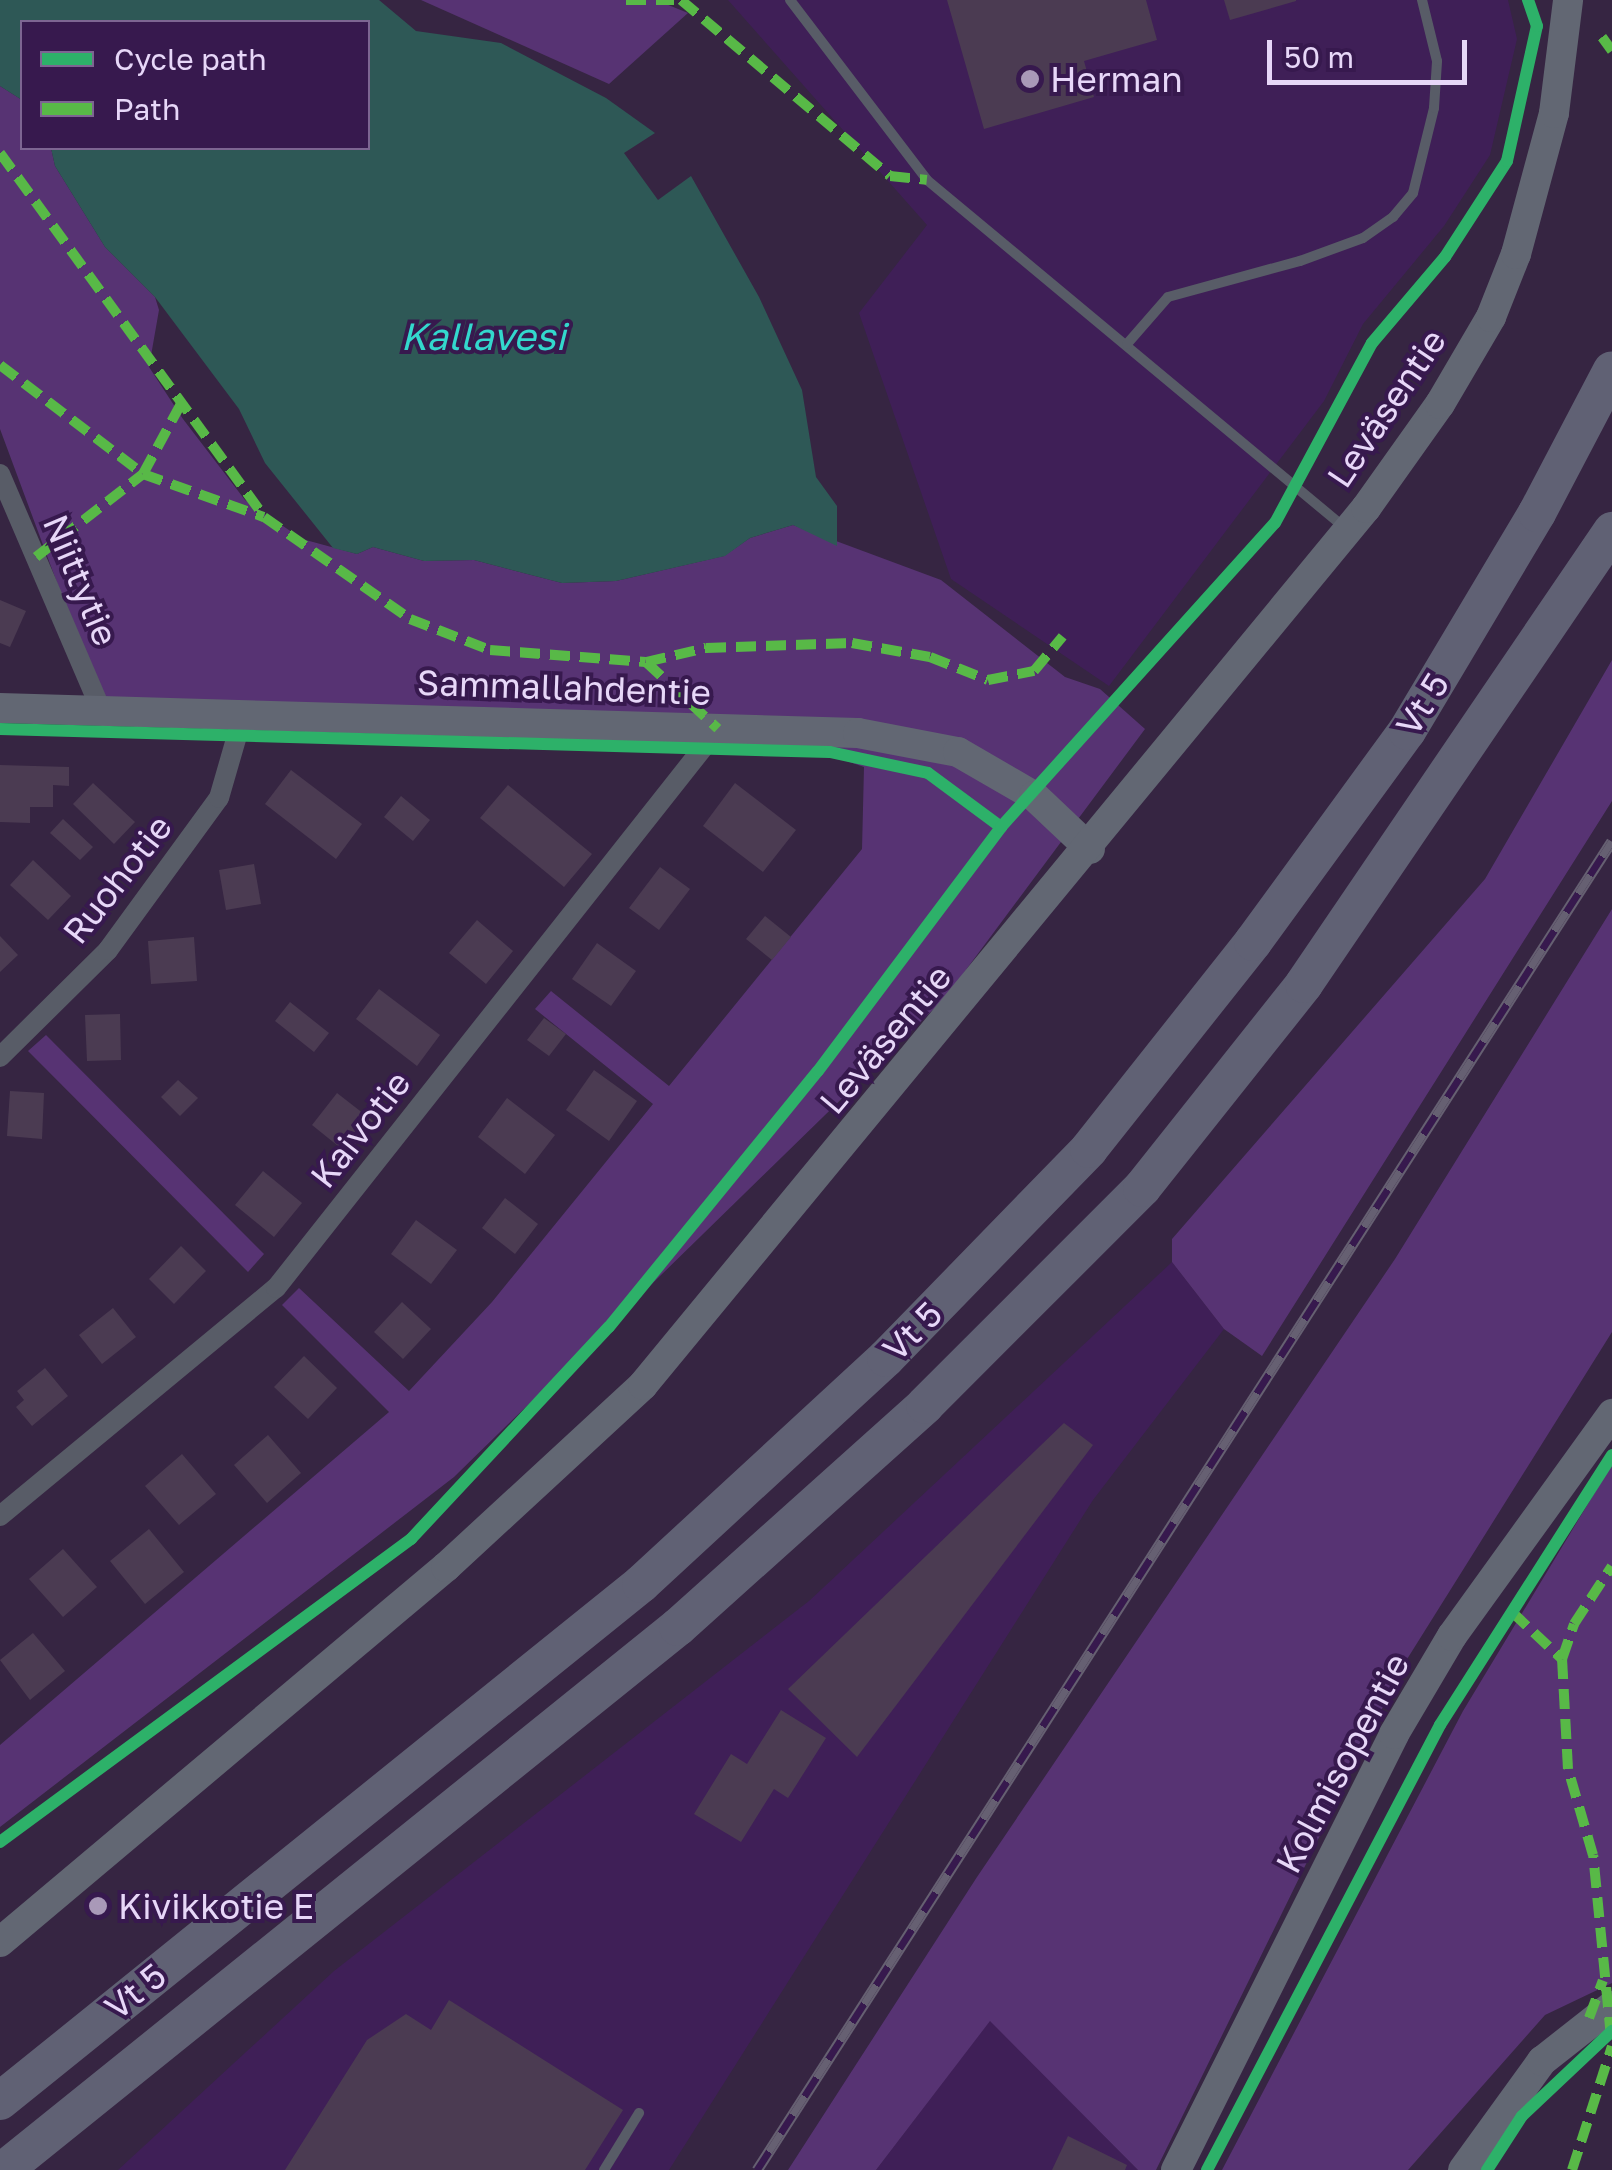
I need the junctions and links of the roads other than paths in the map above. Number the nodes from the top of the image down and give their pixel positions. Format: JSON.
{"nodes":[{"id":1,"x":790,"y":0,"type":"edge"},
{"id":2,"x":1422,"y":0,"type":"edge"},
{"id":3,"x":1568,"y":0,"type":"edge"},
{"id":4,"x":1128,"y":344,"type":"junction"},
{"id":5,"x":1612,"y":370,"type":"edge"},
{"id":6,"x":0,"y":474,"type":"edge"},
{"id":7,"x":1348,"y":530,"type":"junction"},
{"id":8,"x":1612,"y":531,"type":"edge"},
{"id":9,"x":0,"y":708,"type":"edge"},
{"id":10,"x":102,"y":712,"type":"junction"},
{"id":11,"x":243,"y":715,"type":"junction"},
{"id":12,"x":718,"y":729,"type":"junction"},
{"id":13,"x":1090,"y":849,"type":"junction"},
{"id":14,"x":0,"y":1056,"type":"edge"},
{"id":15,"x":1612,"y":1414,"type":"edge"},
{"id":16,"x":0,"y":1516,"type":"edge"},
{"id":17,"x":0,"y":1942,"type":"edge"},
{"id":18,"x":1612,"y":2006,"type":"edge"},
{"id":19,"x":0,"y":2101,"type":"edge"},
{"id":20,"x":639,"y":2113,"type":"dead end"},
{"id":21,"x":4,"y":2170,"type":"edge"},
{"id":22,"x":604,"y":2170,"type":"edge"},
{"id":23,"x":1176,"y":2170,"type":"edge"},
{"id":24,"x":1464,"y":2170,"type":"edge"}],
"edges":[{"from":1,"to":4,"type":"lane"},
{"from":2,"to":4,"type":"lane"},
{"from":3,"to":7,"type":"main road","name":"Leväsentie"},
{"from":4,"to":7,"type":"lane"},
{"from":5,"to":19,"type":"highway","name":"Vt 5"},
{"from":6,"to":10,"type":"street","name":"Niittytie"},
{"from":7,"to":13,"type":"main road","name":"Leväsentie"},
{"from":8,"to":21,"type":"highway","name":"Vt 5"},
{"from":9,"to":10,"type":"main road","name":"Sammallahdentie"},
{"from":10,"to":11,"type":"main road","name":"Sammallahdentie"},
{"from":11,"to":12,"type":"main road","name":"Sammallahdentie"},
{"from":11,"to":14,"type":"street","name":"Ruohotie"},
{"from":12,"to":13,"type":"main road","name":"Sammallahdentie"},
{"from":12,"to":16,"type":"street","name":"Kaivotie"},
{"from":13,"to":17,"type":"main road","name":"Leväsentie"},
{"from":15,"to":23,"type":"main road","name":"Kolmisopentie"},
{"from":18,"to":24,"type":"main road"},
{"from":20,"to":22,"type":"lane"}]}
